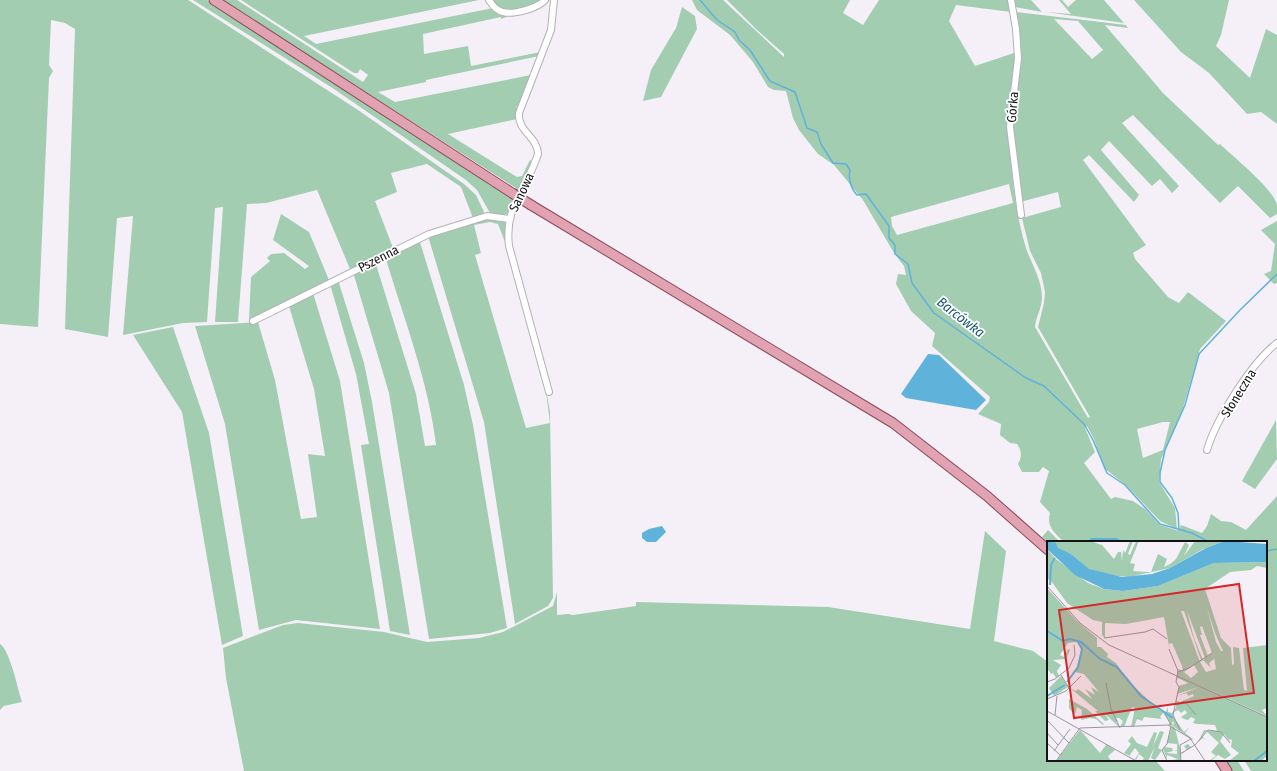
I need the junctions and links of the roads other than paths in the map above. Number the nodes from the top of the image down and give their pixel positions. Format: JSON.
{"nodes":[{"id":1,"x":214,"y":0,"type":"edge"},
{"id":2,"x":488,"y":0,"type":"edge"},
{"id":3,"x":546,"y":0,"type":"edge"},
{"id":4,"x":554,"y":0,"type":"edge"},
{"id":5,"x":1011,"y":0,"type":"edge"},
{"id":6,"x":1021,"y":215,"type":"dead end"},
{"id":7,"x":509,"y":219,"type":"junction"},
{"id":8,"x":253,"y":321,"type":"dead end"},
{"id":9,"x":1277,"y":342,"type":"edge"},
{"id":10,"x":549,"y":392,"type":"dead end"},
{"id":11,"x":1207,"y":450,"type":"dead end"},
{"id":12,"x":1047,"y":549,"type":"edge"},
{"id":13,"x":1221,"y":761,"type":"edge"},
{"id":14,"x":1227,"y":771,"type":"edge"}],
"edges":[{"from":1,"to":12,"type":"main road","bridge":true},
{"from":2,"to":3,"type":"street"},
{"from":4,"to":7,"type":"street","name":"Sanowa"},
{"from":5,"to":6,"type":"street","name":"Górka"},
{"from":7,"to":8,"type":"street","name":"Pszenna"},
{"from":7,"to":10,"type":"street","name":"Sanowa"},
{"from":9,"to":11,"type":"street","name":"Słoneczna"},
{"from":13,"to":14,"type":"main road"}]}
